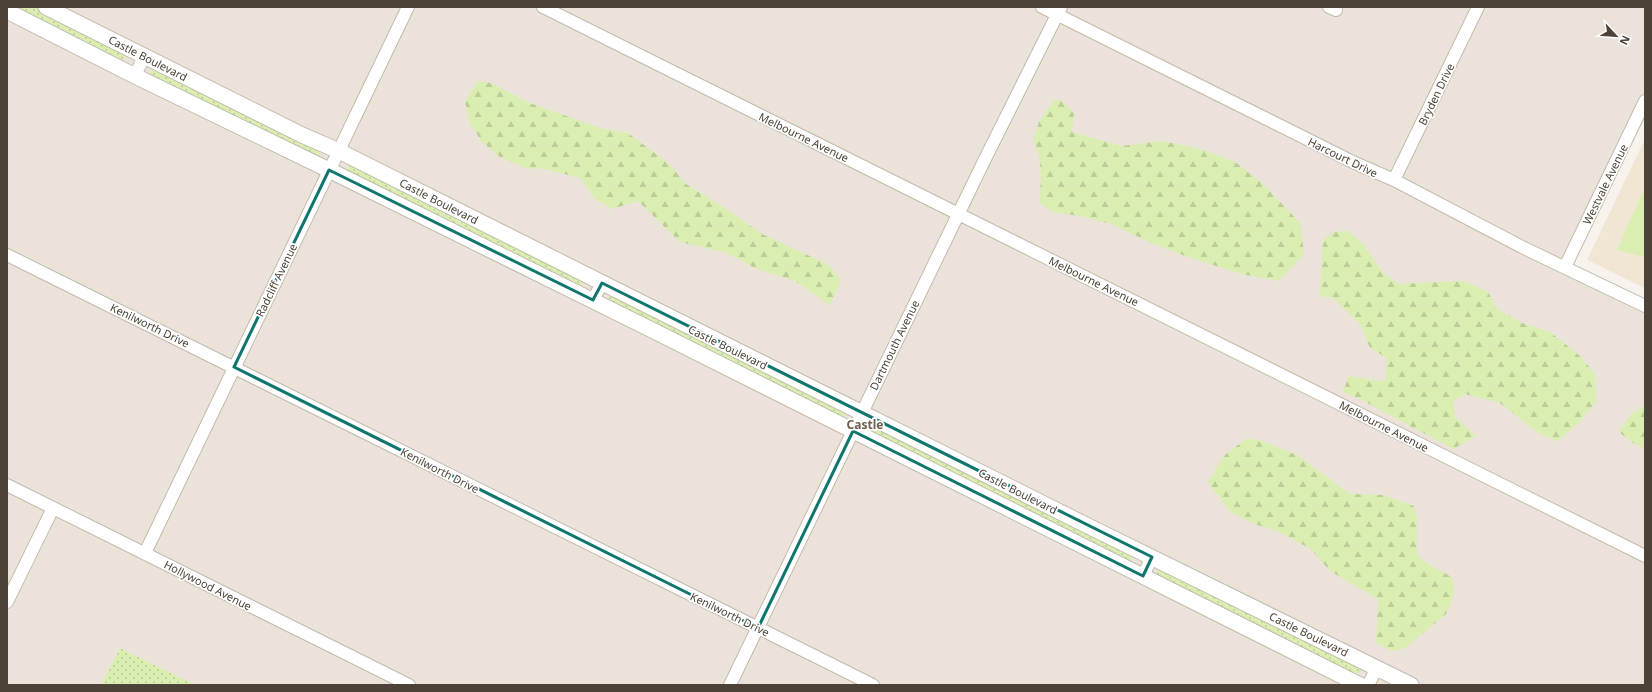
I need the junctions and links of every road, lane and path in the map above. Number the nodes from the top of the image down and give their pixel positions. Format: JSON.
{"nodes":[{"id":1,"x":46,"y":7,"type":"edge"},
{"id":2,"x":408,"y":7,"type":"edge"},
{"id":3,"x":542,"y":7,"type":"edge"},
{"id":4,"x":1042,"y":7,"type":"edge"},
{"id":5,"x":1478,"y":7,"type":"edge"},
{"id":6,"x":7,"y":11,"type":"edge"},
{"id":7,"x":1059,"y":11,"type":"edge"},
{"id":8,"x":144,"y":56,"type":"junction"},
{"id":9,"x":135,"y":76,"type":"junction"},
{"id":10,"x":1645,"y":100,"type":"edge"},
{"id":11,"x":339,"y":151,"type":"junction"},
{"id":12,"x":329,"y":170,"type":"junction"},
{"id":13,"x":1394,"y":180,"type":"junction"},
{"id":14,"x":958,"y":215,"type":"junction"},
{"id":15,"x":7,"y":254,"type":"edge"},
{"id":16,"x":1565,"y":267,"type":"junction"},
{"id":17,"x":602,"y":283,"type":"junction"},
{"id":18,"x":593,"y":300,"type":"junction"},
{"id":19,"x":1645,"y":306,"type":"edge"},
{"id":20,"x":234,"y":367,"type":"junction"},
{"id":21,"x":862,"y":413,"type":"junction"},
{"id":22,"x":853,"y":431,"type":"junction"},
{"id":23,"x":7,"y":485,"type":"edge"},
{"id":24,"x":53,"y":508,"type":"junction"},
{"id":25,"x":145,"y":553,"type":"junction"},
{"id":26,"x":1645,"y":556,"type":"edge"},
{"id":27,"x":1152,"y":557,"type":"junction"},
{"id":28,"x":1143,"y":576,"type":"junction"},
{"id":29,"x":7,"y":602,"type":"edge"},
{"id":30,"x":758,"y":628,"type":"junction"},
{"id":31,"x":1377,"y":668,"type":"junction"},
{"id":32,"x":409,"y":685,"type":"edge"},
{"id":33,"x":730,"y":685,"type":"edge"},
{"id":34,"x":873,"y":685,"type":"edge"},
{"id":35,"x":1360,"y":685,"type":"edge"},
{"id":36,"x":1368,"y":685,"type":"edge"},
{"id":37,"x":1411,"y":685,"type":"edge"}],
"edges":[{"from":1,"to":8,"type":"street","name":"Castle Boulevard"},
{"from":2,"to":11,"type":"street","name":"Radcliff Avenue"},
{"from":3,"to":14,"type":"street","name":"Melbourne Avenue"},
{"from":4,"to":7,"type":"street","name":"Harcourt Drive"},
{"from":5,"to":13,"type":"street","name":"Bryden Drive"},
{"from":6,"to":9,"type":"street","name":"Castle Boulevard"},
{"from":7,"to":13,"type":"street","name":"Harcourt Drive"},
{"from":7,"to":14,"type":"street","name":"Dartmouth Avenue"},
{"from":8,"to":9,"type":"street"},
{"from":8,"to":11,"type":"street","name":"Castle Boulevard"},
{"from":9,"to":12,"type":"street","name":"Castle Boulevard"},
{"from":10,"to":16,"type":"street","name":"Westvale Avenue"},
{"from":11,"to":12,"type":"street","name":"Radcliff Avenue"},
{"from":11,"to":17,"type":"street","name":"Castle Boulevard"},
{"from":12,"to":18,"type":"street","name":"Castle Boulevard"},
{"from":12,"to":20,"type":"street","name":"Radcliff Avenue"},
{"from":13,"to":16,"type":"street","name":"Harcourt Drive"},
{"from":14,"to":21,"type":"street","name":"Dartmouth Avenue"},
{"from":14,"to":26,"type":"street","name":"Melbourne Avenue"},
{"from":15,"to":20,"type":"street","name":"Kenilworth Drive"},
{"from":16,"to":19,"type":"street","name":"Harcourt Drive"},
{"from":17,"to":18,"type":"street"},
{"from":17,"to":21,"type":"street","name":"Castle Boulevard"},
{"from":18,"to":22,"type":"street","name":"Castle Boulevard"},
{"from":20,"to":25,"type":"street","name":"Radcliff Avenue"},
{"from":20,"to":30,"type":"street","name":"Kenilworth Drive"},
{"from":21,"to":22,"type":"street","name":"Dartmouth Avenue"},
{"from":21,"to":27,"type":"street","name":"Castle Boulevard"},
{"from":22,"to":28,"type":"street","name":"Castle Boulevard"},
{"from":22,"to":30,"type":"street","name":"Dartmouth Avenue"},
{"from":23,"to":24,"type":"street","name":"Hollywood Avenue"},
{"from":24,"to":25,"type":"street","name":"Hollywood Avenue"},
{"from":24,"to":29,"type":"street"},
{"from":25,"to":32,"type":"street","name":"Hollywood Avenue"},
{"from":27,"to":28,"type":"street"},
{"from":27,"to":31,"type":"street","name":"Castle Boulevard"},
{"from":28,"to":35,"type":"street","name":"Castle Boulevard"},
{"from":30,"to":33,"type":"street","name":"Dartmouth Avenue"},
{"from":30,"to":34,"type":"street","name":"Kenilworth Drive"},
{"from":31,"to":36,"type":"street"},
{"from":31,"to":37,"type":"street","name":"Castle Boulevard"}]}
